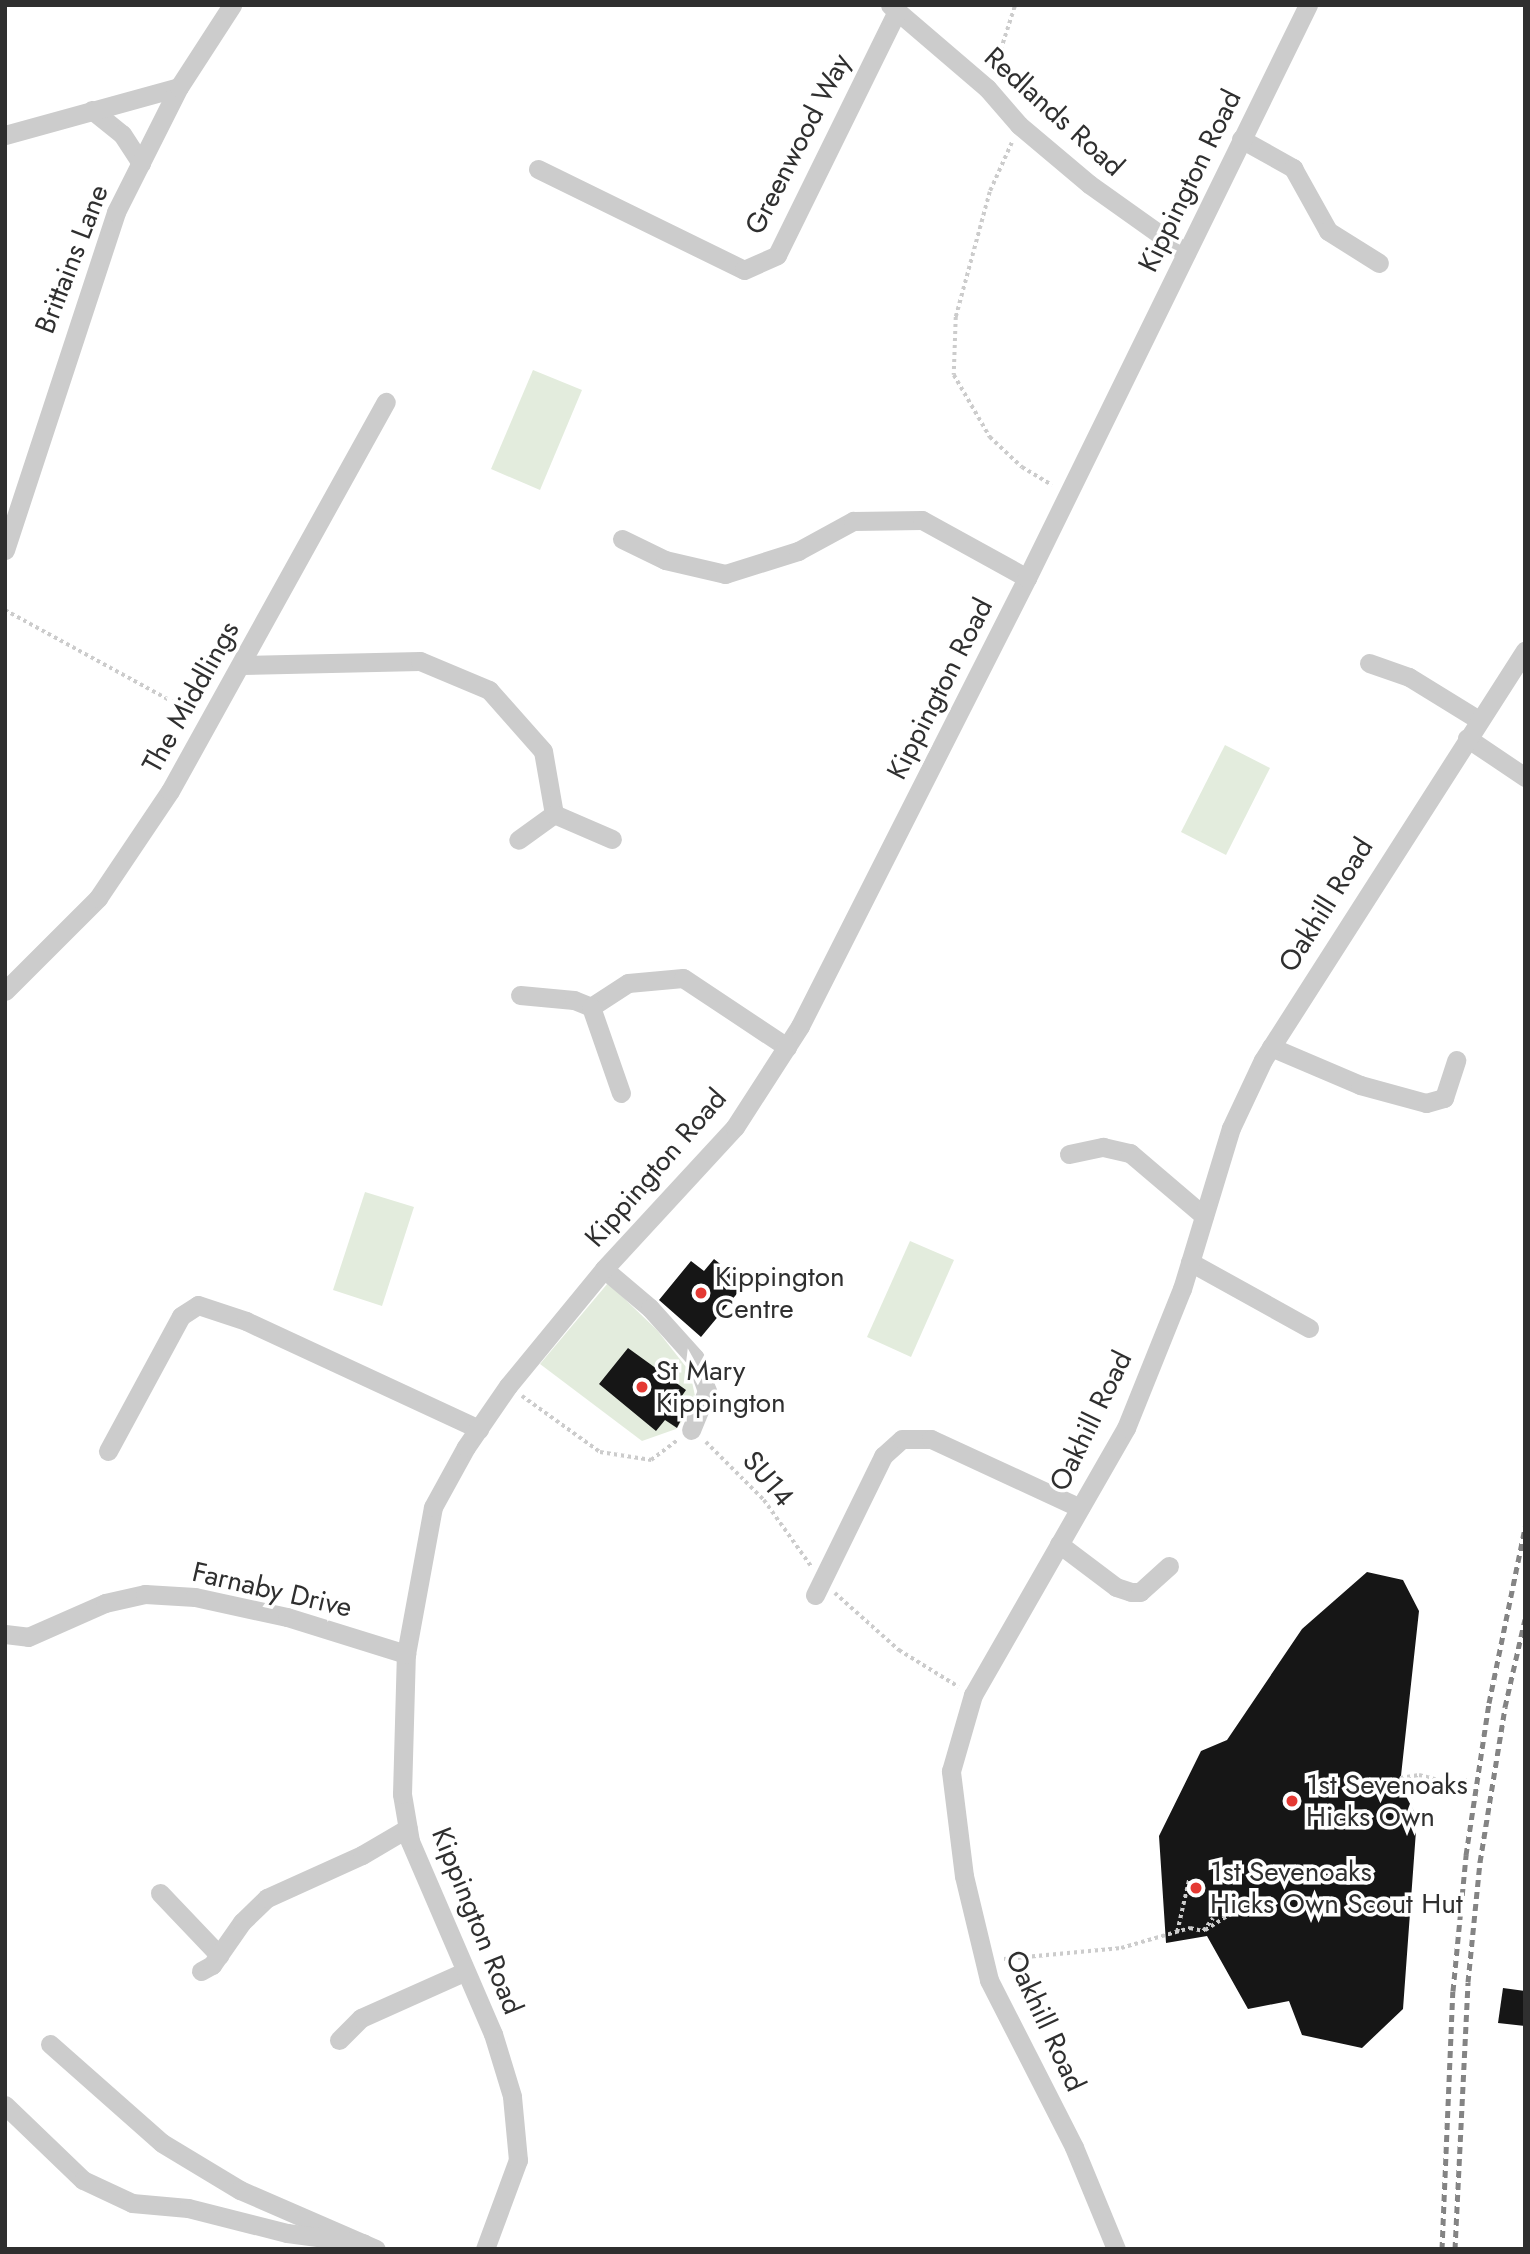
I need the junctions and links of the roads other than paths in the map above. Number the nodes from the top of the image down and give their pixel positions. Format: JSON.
{"nodes":[{"id":1,"x":232,"y":5,"type":"edge"},
{"id":2,"x":1308,"y":5,"type":"edge"},
{"id":3,"x":893,"y":8,"type":"edge"},
{"id":4,"x":179,"y":87,"type":"junction"},
{"id":5,"x":92,"y":110,"type":"junction"},
{"id":6,"x":5,"y":135,"type":"edge"},
{"id":7,"x":1241,"y":139,"type":"junction"},
{"id":8,"x":141,"y":163,"type":"junction"},
{"id":9,"x":538,"y":169,"type":"dead end"},
{"id":10,"x":1186,"y":253,"type":"junction"},
{"id":11,"x":1379,"y":263,"type":"dead end"},
{"id":12,"x":386,"y":402,"type":"dead end"},
{"id":13,"x":622,"y":538,"type":"dead end"},
{"id":14,"x":5,"y":550,"type":"edge"},
{"id":15,"x":1027,"y":578,"type":"junction"},
{"id":16,"x":1525,"y":651,"type":"edge"},
{"id":17,"x":1368,"y":663,"type":"dead end"},
{"id":18,"x":242,"y":665,"type":"junction"},
{"id":19,"x":1479,"y":720,"type":"junction"},
{"id":20,"x":1466,"y":738,"type":"junction"},
{"id":21,"x":1525,"y":777,"type":"edge"},
{"id":22,"x":554,"y":814,"type":"junction"},
{"id":23,"x":612,"y":839,"type":"dead end"},
{"id":24,"x":518,"y":840,"type":"dead end"},
{"id":25,"x":5,"y":991,"type":"edge"},
{"id":26,"x":520,"y":995,"type":"dead end"},
{"id":27,"x":591,"y":1007,"type":"junction"},
{"id":28,"x":787,"y":1046,"type":"junction"},
{"id":29,"x":1271,"y":1047,"type":"junction"},
{"id":30,"x":1456,"y":1060,"type":"dead end"},
{"id":31,"x":621,"y":1093,"type":"dead end"},
{"id":32,"x":1069,"y":1154,"type":"dead end"},
{"id":33,"x":1204,"y":1216,"type":"junction"},
{"id":34,"x":1190,"y":1262,"type":"junction"},
{"id":35,"x":604,"y":1269,"type":"junction"},
{"id":36,"x":1310,"y":1328,"type":"dead end"},
{"id":37,"x":479,"y":1429,"type":"junction"},
{"id":38,"x":691,"y":1430,"type":"road end"},
{"id":39,"x":108,"y":1451,"type":"dead end"},
{"id":40,"x":1080,"y":1508,"type":"junction"},
{"id":41,"x":1059,"y":1544,"type":"junction"},
{"id":42,"x":1169,"y":1566,"type":"dead end"},
{"id":43,"x":818,"y":1587,"type":"road end"},
{"id":44,"x":5,"y":1634,"type":"edge"},
{"id":45,"x":406,"y":1654,"type":"junction"},
{"id":46,"x":408,"y":1828,"type":"junction"},
{"id":47,"x":160,"y":1893,"type":"dead end"},
{"id":48,"x":219,"y":1955,"type":"junction"},
{"id":49,"x":201,"y":1971,"type":"dead end"},
{"id":50,"x":464,"y":1972,"type":"junction"},
{"id":51,"x":339,"y":2040,"type":"dead end"},
{"id":52,"x":50,"y":2044,"type":"dead end"},
{"id":53,"x":5,"y":2105,"type":"edge"},
{"id":54,"x":369,"y":2246,"type":"edge"},
{"id":55,"x":485,"y":2249,"type":"edge"},
{"id":56,"x":1116,"y":2249,"type":"edge"}],
"edges":[{"from":1,"to":4,"type":"street","name":"Brittains Lane"},
{"from":2,"to":7,"type":"street","name":"Kippington Road"},
{"from":3,"to":9,"type":"street","name":"Greenwood Way"},
{"from":3,"to":10,"type":"street","name":"Redlands Road"},
{"from":4,"to":5,"type":"street"},
{"from":4,"to":8,"type":"street","name":"Brittains Lane"},
{"from":5,"to":6,"type":"street"},
{"from":5,"to":8,"type":"street"},
{"from":7,"to":10,"type":"street","name":"Kippington Road"},
{"from":7,"to":11,"type":"street"},
{"from":8,"to":14,"type":"street","name":"Brittains Lane"},
{"from":10,"to":15,"type":"street","name":"Kippington Road"},
{"from":12,"to":18,"type":"street","name":"The Middlings"},
{"from":13,"to":15,"type":"street"},
{"from":15,"to":28,"type":"street","name":"Kippington Road"},
{"from":16,"to":19,"type":"street","name":"Oakhill Road"},
{"from":17,"to":19,"type":"street"},
{"from":18,"to":22,"type":"street"},
{"from":18,"to":25,"type":"street","name":"The Middlings"},
{"from":19,"to":20,"type":"street","name":"Oakhill Road"},
{"from":20,"to":21,"type":"street"},
{"from":20,"to":29,"type":"street","name":"Oakhill Road"},
{"from":22,"to":23,"type":"street"},
{"from":22,"to":24,"type":"street"},
{"from":26,"to":27,"type":"street"},
{"from":27,"to":28,"type":"street"},
{"from":27,"to":31,"type":"street"},
{"from":28,"to":35,"type":"street","name":"Kippington Road"},
{"from":29,"to":30,"type":"street"},
{"from":29,"to":33,"type":"street","name":"Oakhill Road"},
{"from":32,"to":33,"type":"street"},
{"from":33,"to":34,"type":"street","name":"Oakhill Road"},
{"from":34,"to":36,"type":"street"},
{"from":34,"to":40,"type":"street","name":"Oakhill Road"},
{"from":35,"to":37,"type":"street","name":"Kippington Road"},
{"from":35,"to":38,"type":"street"},
{"from":37,"to":39,"type":"street"},
{"from":37,"to":45,"type":"street","name":"Kippington Road"},
{"from":40,"to":41,"type":"street","name":"Oakhill Road"},
{"from":40,"to":43,"type":"street"},
{"from":41,"to":42,"type":"street"},
{"from":41,"to":56,"type":"street","name":"Oakhill Road"},
{"from":44,"to":45,"type":"street","name":"Farnaby Drive"},
{"from":45,"to":46,"type":"street","name":"Kippington Road"},
{"from":46,"to":48,"type":"street"},
{"from":46,"to":50,"type":"street","name":"Kippington Road"},
{"from":47,"to":48,"type":"street"},
{"from":48,"to":49,"type":"street"},
{"from":50,"to":51,"type":"street"},
{"from":50,"to":55,"type":"street","name":"Kippington Road"},
{"from":52,"to":54,"type":"street"},
{"from":53,"to":54,"type":"street"}]}
